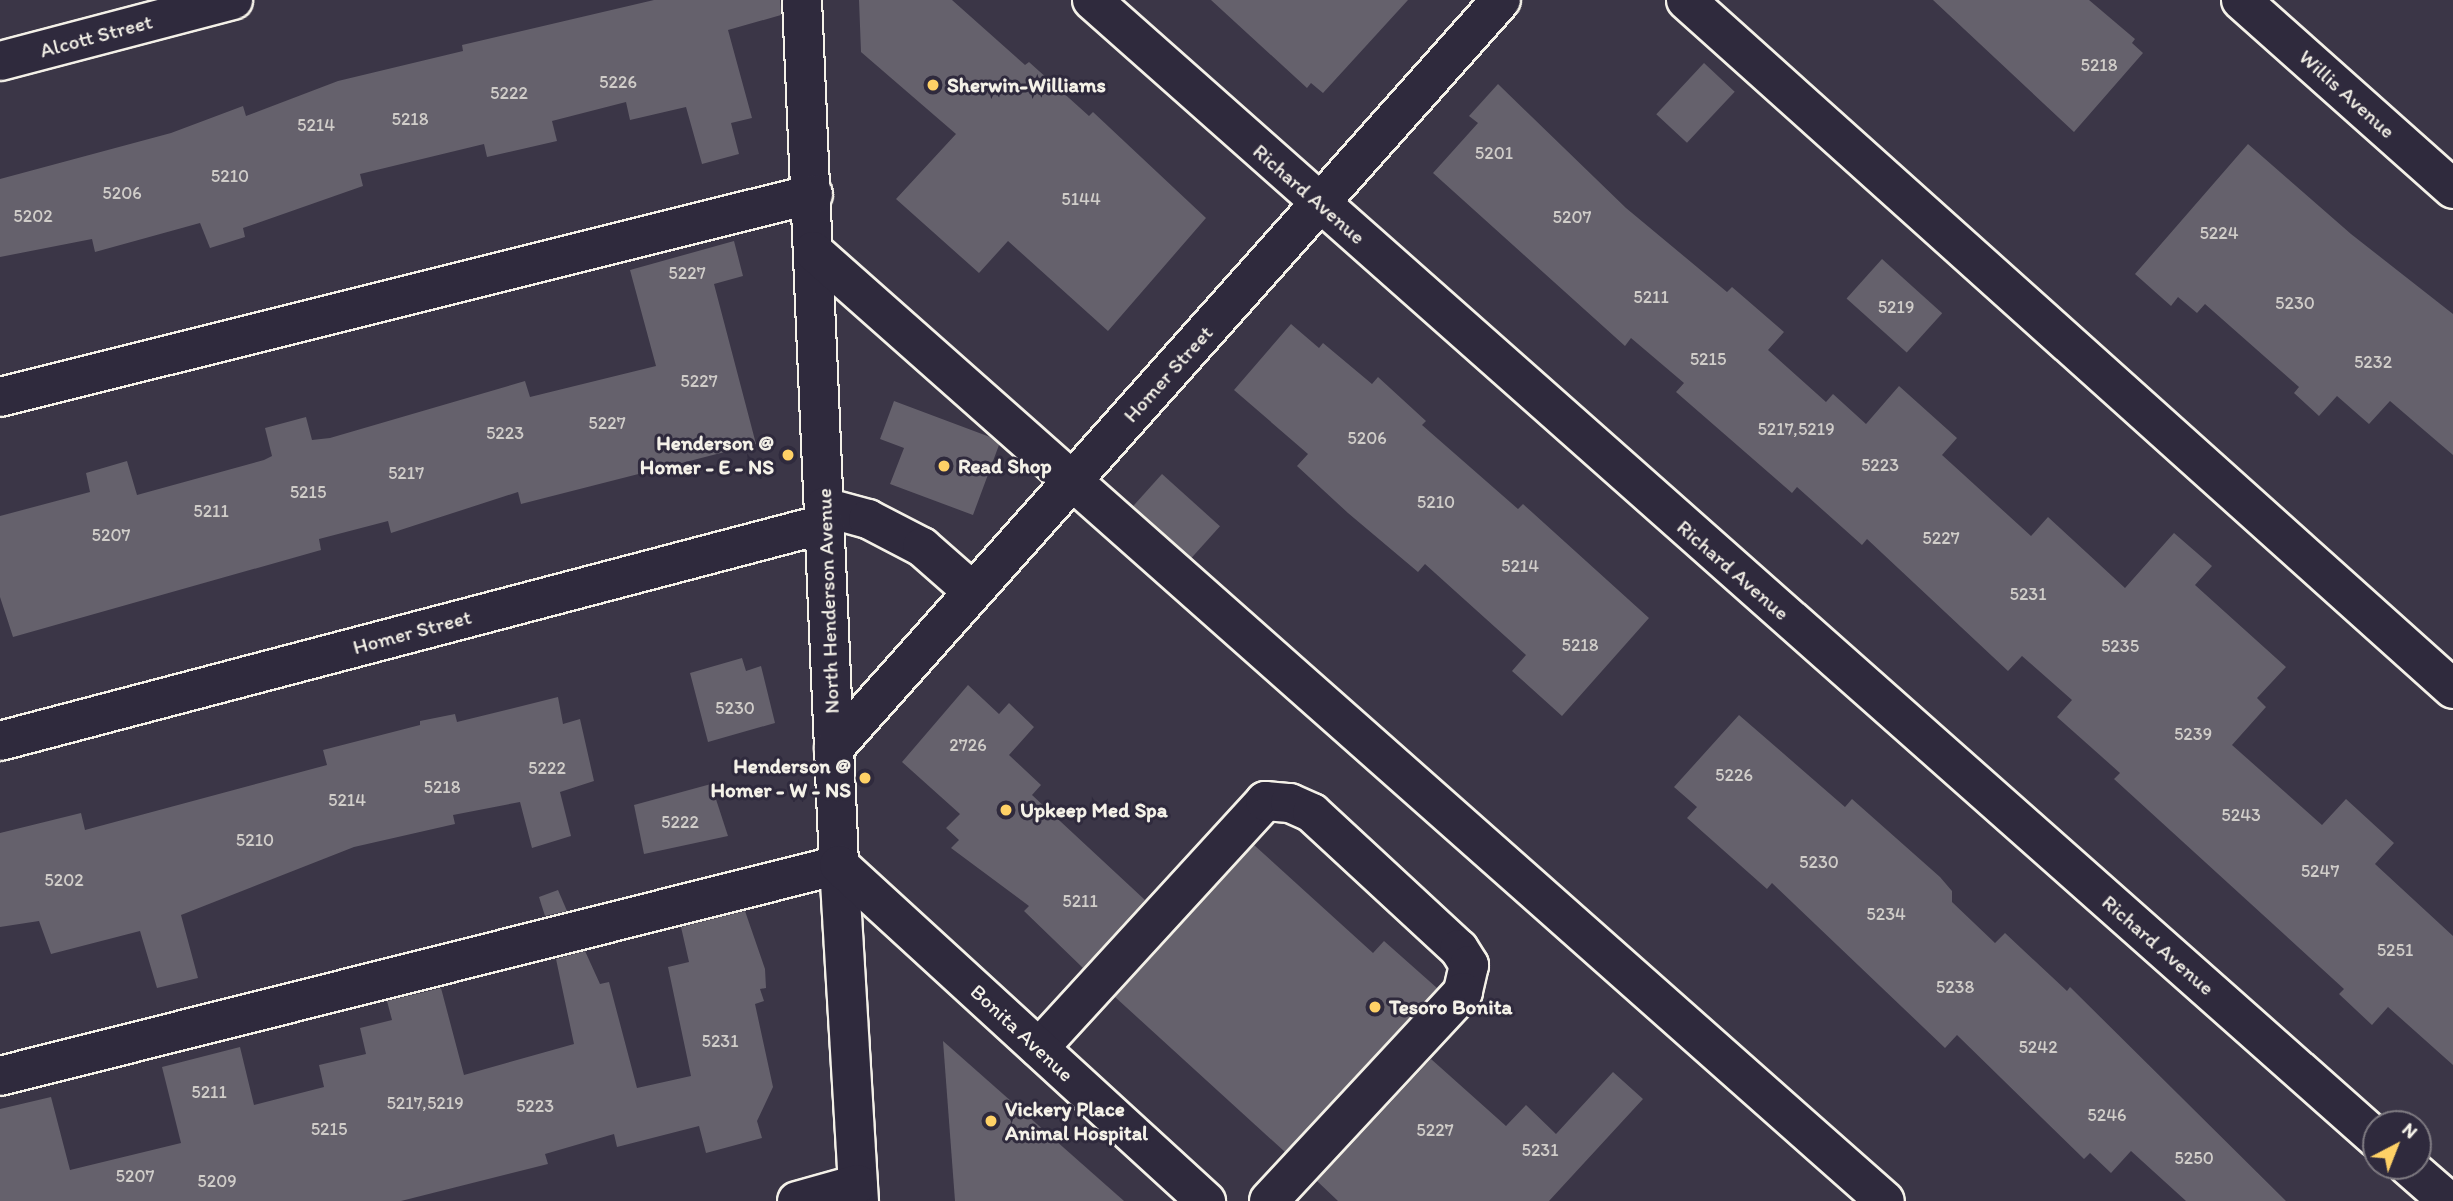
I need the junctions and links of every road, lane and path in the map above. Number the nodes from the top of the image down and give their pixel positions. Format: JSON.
{"nodes":[{"id":1,"x":233,"y":0,"type":"edge"},
{"id":2,"x":802,"y":0,"type":"edge"},
{"id":3,"x":1092,"y":0,"type":"edge"},
{"id":4,"x":1501,"y":0,"type":"edge"},
{"id":5,"x":1686,"y":0,"type":"edge"},
{"id":6,"x":2241,"y":0,"type":"edge"},
{"id":7,"x":0,"y":61,"type":"edge"},
{"id":8,"x":2453,"y":189,"type":"edge"},
{"id":9,"x":813,"y":194,"type":"junction"},
{"id":10,"x":1320,"y":203,"type":"junction"},
{"id":11,"x":813,"y":251,"type":"junction"},
{"id":12,"x":0,"y":397,"type":"edge"},
{"id":13,"x":1074,"y":479,"type":"junction"},
{"id":14,"x":824,"y":516,"type":"junction"},
{"id":15,"x":972,"y":591,"type":"junction"},
{"id":16,"x":2453,"y":689,"type":"edge"},
{"id":17,"x":0,"y":741,"type":"edge"},
{"id":18,"x":834,"y":748,"type":"junction"},
{"id":19,"x":839,"y":864,"type":"junction"},
{"id":20,"x":1040,"y":1048,"type":"junction"},
{"id":21,"x":0,"y":1076,"type":"edge"},
{"id":22,"x":2362,"y":1126,"type":"edge"},
{"id":23,"x":2425,"y":1180,"type":"edge"},
{"id":24,"x":1171,"y":1186,"type":"edge"},
{"id":25,"x":858,"y":1192,"type":"edge"},
{"id":26,"x":2446,"y":1197,"type":"edge"},
{"id":27,"x":797,"y":1201,"type":"edge"},
{"id":28,"x":1206,"y":1201,"type":"edge"},
{"id":29,"x":1269,"y":1201,"type":"edge"},
{"id":30,"x":1885,"y":1201,"type":"edge"}],
"edges":[{"from":1,"to":7,"type":"street","name":"Alcott Street"},
{"from":2,"to":9,"type":"street","name":"North Henderson Avenue"},
{"from":3,"to":10,"type":"street","name":"Richard Avenue"},
{"from":4,"to":10,"type":"street","name":"Homer Street"},
{"from":5,"to":16,"type":"street"},
{"from":6,"to":8,"type":"street","name":"Willis Avenue"},
{"from":9,"to":11,"type":"street","name":"North Henderson Avenue"},
{"from":9,"to":12,"type":"street"},
{"from":10,"to":13,"type":"street","name":"Homer Street"},
{"from":10,"to":22,"type":"street","name":"Richard Avenue"},
{"from":11,"to":13,"type":"street"},
{"from":11,"to":14,"type":"street","name":"North Henderson Avenue"},
{"from":13,"to":15,"type":"street","name":"Homer Street"},
{"from":13,"to":30,"type":"street"},
{"from":14,"to":15,"type":"street"},
{"from":14,"to":17,"type":"street","name":"Homer Street"},
{"from":14,"to":18,"type":"street","name":"North Henderson Avenue"},
{"from":15,"to":18,"type":"street","name":"Homer Street"},
{"from":18,"to":19,"type":"street","name":"North Henderson Avenue"},
{"from":19,"to":20,"type":"street","name":"Bonita Avenue"},
{"from":19,"to":21,"type":"street"},
{"from":19,"to":25,"type":"street","name":"North Henderson Avenue"},
{"from":20,"to":24,"type":"street","name":"Bonita Avenue"},
{"from":20,"to":29,"type":"street"},
{"from":23,"to":26,"type":"street"},
{"from":24,"to":28,"type":"street","name":"Bonita Avenue"},
{"from":25,"to":27,"type":"street"}]}
